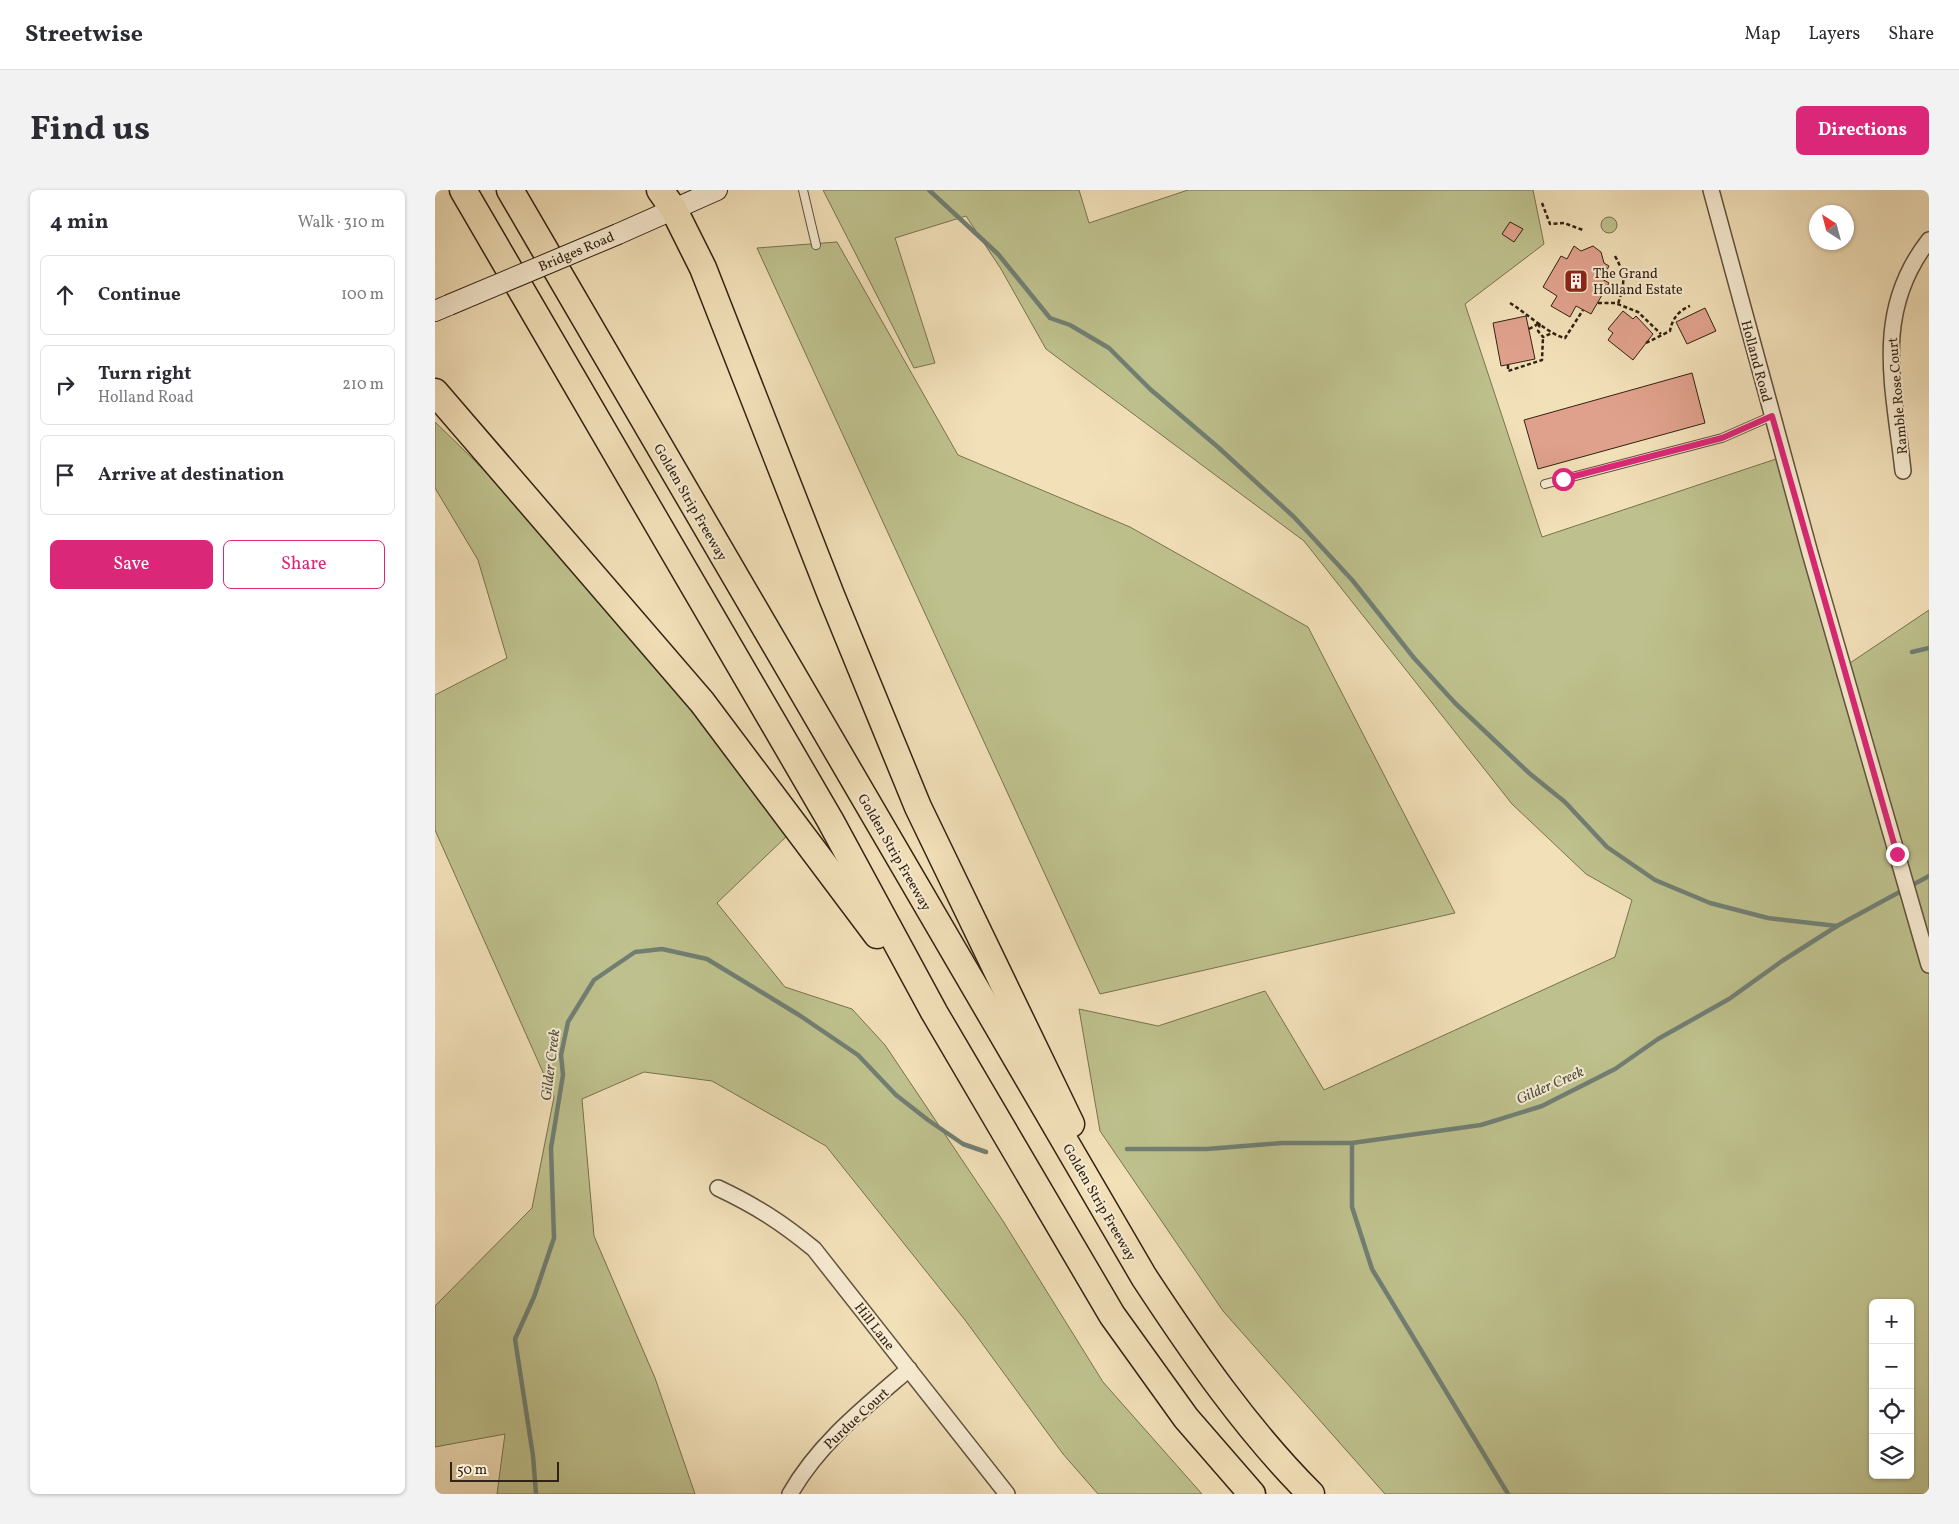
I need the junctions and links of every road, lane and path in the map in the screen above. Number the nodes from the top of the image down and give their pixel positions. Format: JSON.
{"nodes":[{"id":1,"x":463,"y":190,"type":"edge"},
{"id":2,"x":510,"y":190,"type":"edge"},
{"id":3,"x":717,"y":190,"type":"edge"},
{"id":4,"x":803,"y":190,"type":"edge"},
{"id":5,"x":1711,"y":190,"type":"edge"},
{"id":6,"x":667,"y":200,"type":"edge"},
{"id":7,"x":1542,"y":203,"type":"dead end"},
{"id":8,"x":1583,"y":230,"type":"dead end"},
{"id":9,"x":1929,"y":240,"type":"edge"},
{"id":10,"x":816,"y":245,"type":"dead end"},
{"id":11,"x":1615,"y":256,"type":"dead end"},
{"id":12,"x":1511,"y":303,"type":"dead end"},
{"id":13,"x":1597,"y":303,"type":"dead end"},
{"id":14,"x":1618,"y":304,"type":"junction"},
{"id":15,"x":1690,"y":306,"type":"dead end"},
{"id":16,"x":442,"y":308,"type":"edge"},
{"id":17,"x":1583,"y":310,"type":"dead end"},
{"id":18,"x":1643,"y":316,"type":"junction"},
{"id":19,"x":1640,"y":320,"type":"dead end"},
{"id":20,"x":1540,"y":324,"type":"junction"},
{"id":21,"x":1529,"y":329,"type":"dead end"},
{"id":22,"x":1552,"y":333,"type":"junction"},
{"id":23,"x":1661,"y":334,"type":"junction"},
{"id":24,"x":1543,"y":337,"type":"junction"},
{"id":25,"x":1646,"y":343,"type":"dead end"},
{"id":26,"x":1508,"y":365,"type":"dead end"},
{"id":27,"x":435,"y":392,"type":"edge"},
{"id":28,"x":1772,"y":416,"type":"junction"},
{"id":29,"x":1903,"y":471,"type":"dead end"},
{"id":30,"x":1545,"y":484,"type":"dead end"},
{"id":31,"x":1929,"y":965,"type":"edge"},
{"id":32,"x":934,"y":1012,"type":"junction"},
{"id":33,"x":718,"y":1188,"type":"dead end"},
{"id":34,"x":1129,"y":1253,"type":"junction"},
{"id":35,"x":909,"y":1369,"type":"junction"},
{"id":36,"x":789,"y":1494,"type":"edge"},
{"id":37,"x":1007,"y":1494,"type":"edge"},
{"id":38,"x":1252,"y":1494,"type":"edge"},
{"id":39,"x":1311,"y":1494,"type":"edge"}],
"edges":[{"from":1,"to":32,"type":"highway"},
{"from":2,"to":34,"type":"highway","name":"Golden Strip Freeway"},
{"from":3,"to":6,"type":"main road","name":"Bridges Road"},
{"from":4,"to":10,"type":"lane"},
{"from":5,"to":28,"type":"street","name":"Holland Road"},
{"from":6,"to":16,"type":"main road","name":"Bridges Road","bridge":true},
{"from":6,"to":34,"type":"highway"},
{"from":7,"to":8,"type":"path"},
{"from":9,"to":29,"type":"street","name":"Ramble Rose Court"},
{"from":11,"to":14,"type":"path"},
{"from":12,"to":20,"type":"path"},
{"from":13,"to":14,"type":"path"},
{"from":14,"to":18,"type":"path"},
{"from":15,"to":23,"type":"path"},
{"from":17,"to":22,"type":"path"},
{"from":18,"to":19,"type":"path"},
{"from":18,"to":23,"type":"path"},
{"from":20,"to":21,"type":"path"},
{"from":20,"to":22,"type":"path"},
{"from":20,"to":24,"type":"path"},
{"from":22,"to":24,"type":"path"},
{"from":23,"to":25,"type":"path"},
{"from":24,"to":26,"type":"path"},
{"from":27,"to":32,"type":"highway"},
{"from":28,"to":30,"type":"lane"},
{"from":28,"to":31,"type":"street","name":"Holland Road"},
{"from":32,"to":38,"type":"highway"},
{"from":33,"to":35,"type":"street","name":"Hill Lane"},
{"from":34,"to":39,"type":"highway","name":"Golden Strip Freeway"},
{"from":35,"to":36,"type":"street","name":"Purdue Court"},
{"from":35,"to":37,"type":"street","name":"Hill Lane"}]}
